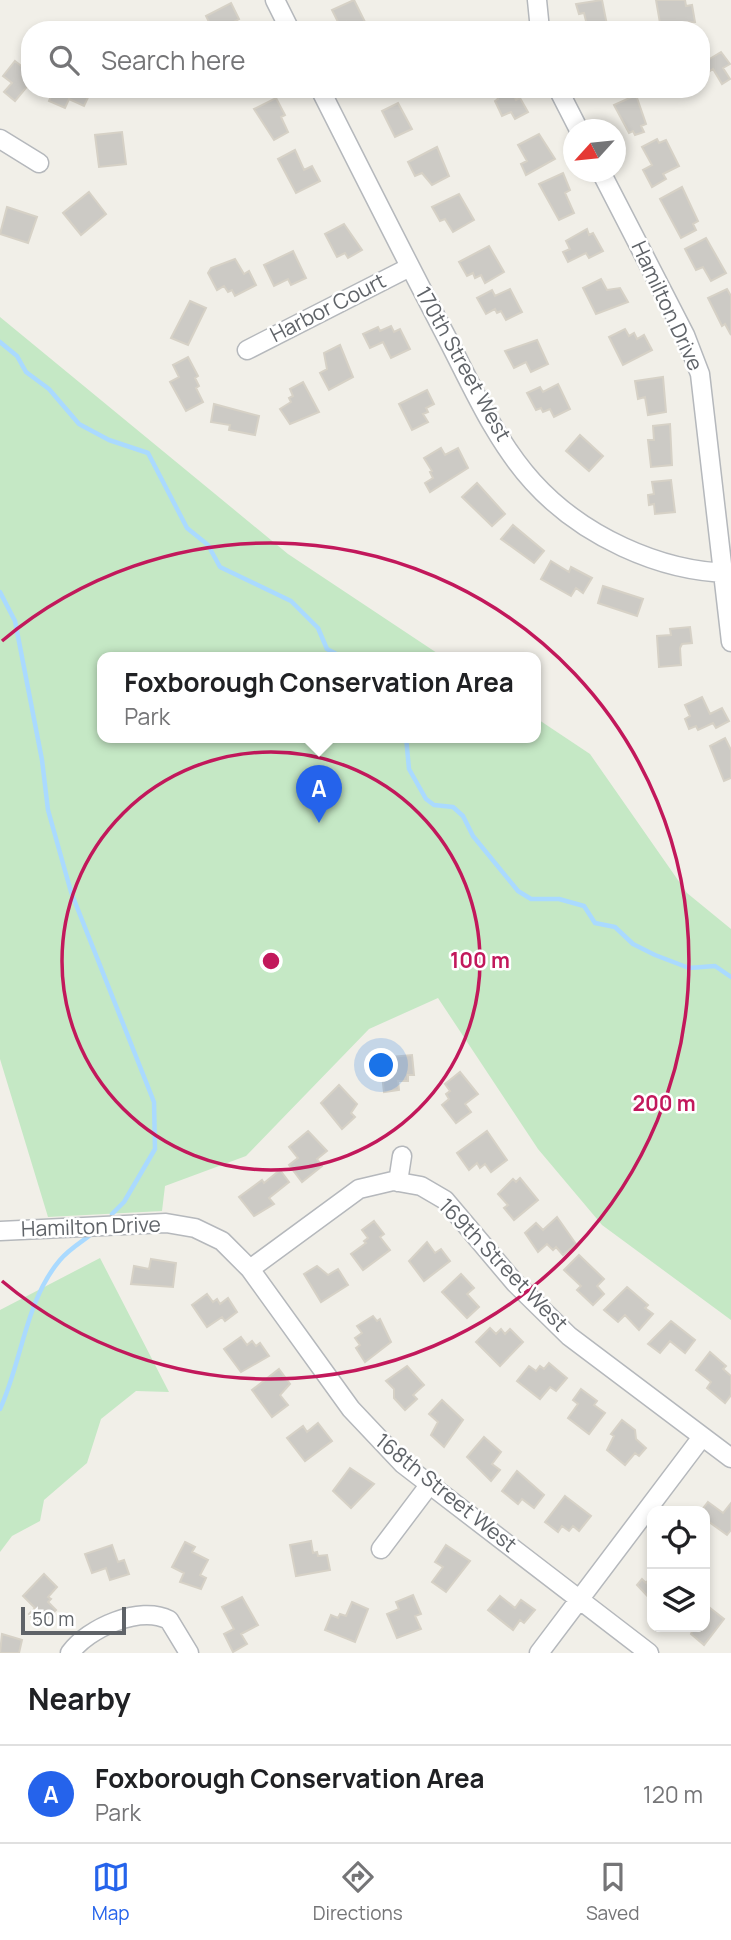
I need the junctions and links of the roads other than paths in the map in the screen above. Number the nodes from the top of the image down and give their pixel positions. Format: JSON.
{"nodes":[{"id":1,"x":275,"y":0,"type":"edge"},
{"id":2,"x":537,"y":0,"type":"edge"},
{"id":3,"x":286,"y":21,"type":"edge"},
{"id":4,"x":539,"y":21,"type":"edge"},
{"id":5,"x":325,"y":98,"type":"edge"},
{"id":6,"x":563,"y":98,"type":"edge"},
{"id":7,"x":573,"y":119,"type":"edge"},
{"id":8,"x":0,"y":139,"type":"edge"},
{"id":9,"x":39,"y":163,"type":"dead end"},
{"id":10,"x":606,"y":182,"type":"edge"},
{"id":11,"x":410,"y":267,"type":"junction"},
{"id":12,"x":247,"y":350,"type":"dead end"},
{"id":13,"x":727,"y":573,"type":"edge"},
{"id":14,"x":731,"y":642,"type":"edge"},
{"id":15,"x":402,"y":1156,"type":"dead end"},
{"id":16,"x":398,"y":1182,"type":"junction"},
{"id":17,"x":0,"y":1231,"type":"edge"},
{"id":18,"x":250,"y":1269,"type":"junction"},
{"id":19,"x":702,"y":1437,"type":"junction"},
{"id":20,"x":731,"y":1458,"type":"edge"},
{"id":21,"x":430,"y":1484,"type":"junction"},
{"id":22,"x":381,"y":1549,"type":"dead end"},
{"id":23,"x":580,"y":1599,"type":"junction"},
{"id":24,"x":70,"y":1653,"type":"edge"},
{"id":25,"x":189,"y":1653,"type":"edge"},
{"id":26,"x":539,"y":1653,"type":"edge"},
{"id":27,"x":649,"y":1653,"type":"edge"}],
"edges":[{"from":1,"to":3,"type":"street"},
{"from":2,"to":4,"type":"street"},
{"from":5,"to":11,"type":"street","name":"170th Street West"},
{"from":6,"to":7,"type":"street"},
{"from":8,"to":9,"type":"street"},
{"from":10,"to":13,"type":"street","name":"Hamilton Drive"},
{"from":11,"to":12,"type":"street","name":"Harbor Court"},
{"from":11,"to":13,"type":"street","name":"170th Street West"},
{"from":13,"to":14,"type":"street","name":"Hamilton Drive"},
{"from":15,"to":16,"type":"street"},
{"from":16,"to":18,"type":"street","name":"169th Street West"},
{"from":16,"to":19,"type":"street","name":"169th Street West"},
{"from":17,"to":18,"type":"street","name":"Hamilton Drive"},
{"from":18,"to":21,"type":"street","name":"168th Street West"},
{"from":19,"to":20,"type":"street","name":"169th Street West"},
{"from":19,"to":23,"type":"street"},
{"from":21,"to":22,"type":"street"},
{"from":21,"to":23,"type":"street","name":"168th Street West"},
{"from":23,"to":26,"type":"street"},
{"from":23,"to":27,"type":"street","name":"168th Street West"},
{"from":24,"to":25,"type":"street"}]}
